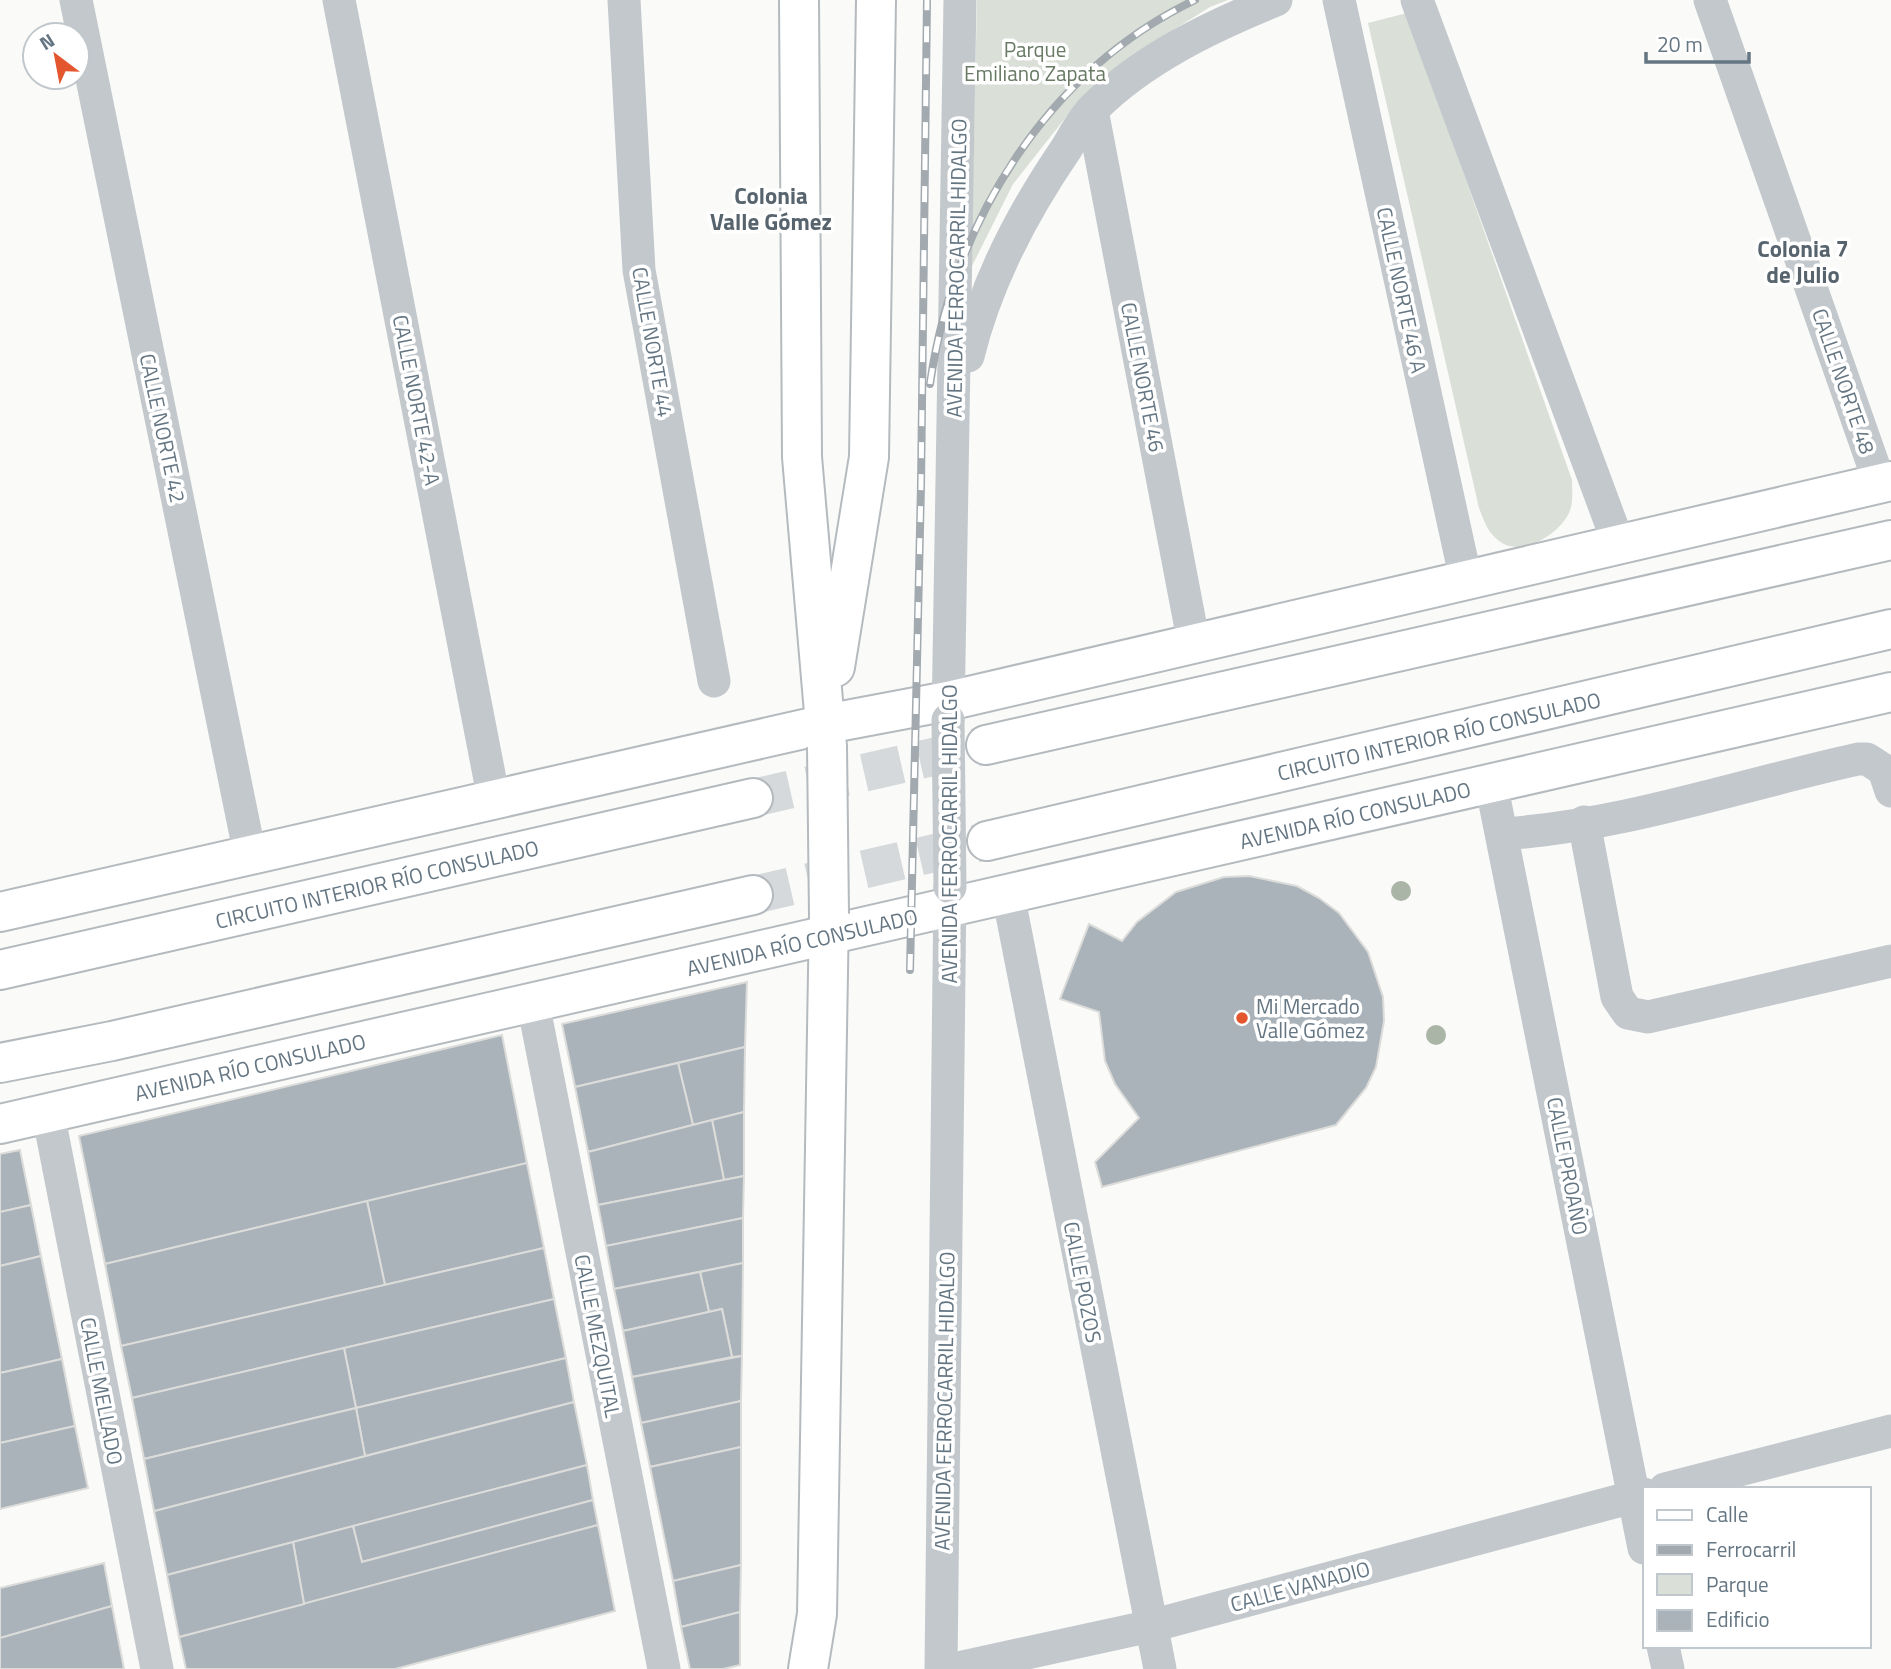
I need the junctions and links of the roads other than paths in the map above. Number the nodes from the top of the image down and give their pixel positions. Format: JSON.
{"nodes":[{"id":1,"x":76,"y":0,"type":"edge"},
{"id":2,"x":340,"y":0,"type":"edge"},
{"id":3,"x":624,"y":0,"type":"edge"},
{"id":4,"x":799,"y":0,"type":"edge"},
{"id":5,"x":876,"y":0,"type":"edge"},
{"id":6,"x":960,"y":0,"type":"edge"},
{"id":7,"x":1276,"y":0,"type":"edge"},
{"id":8,"x":1339,"y":0,"type":"edge"},
{"id":9,"x":1417,"y":0,"type":"edge"},
{"id":10,"x":1710,"y":0,"type":"edge"},
{"id":11,"x":1092,"y":110,"type":"junction"},
{"id":12,"x":954,"y":413,"type":"junction"},
{"id":13,"x":1885,"y":482,"type":"edge"},
{"id":14,"x":1891,"y":540,"type":"edge"},
{"id":15,"x":1619,"y":545,"type":"junction"},
{"id":16,"x":1466,"y":580,"type":"junction"},
{"id":17,"x":1891,"y":629,"type":"edge"},
{"id":18,"x":1194,"y":644,"type":"junction"},
{"id":19,"x":714,"y":681,"type":"dead end"},
{"id":20,"x":1891,"y":692,"type":"edge"},
{"id":21,"x":948,"y":710,"type":"junction"},
{"id":22,"x":826,"y":736,"type":"junction"},
{"id":23,"x":986,"y":745,"type":"tunnel mouth"},
{"id":24,"x":1491,"y":783,"type":"junction"},
{"id":25,"x":1891,"y":791,"type":"edge"},
{"id":26,"x":754,"y":798,"type":"tunnel mouth"},
{"id":27,"x":494,"y":800,"type":"junction"},
{"id":28,"x":1584,"y":822,"type":"junction"},
{"id":29,"x":1502,"y":834,"type":"junction"},
{"id":30,"x":987,"y":841,"type":"tunnel mouth"},
{"id":31,"x":250,"y":855,"type":"junction"},
{"id":32,"x":1007,"y":894,"type":"junction"},
{"id":33,"x":753,"y":895,"type":"tunnel mouth"},
{"id":34,"x":951,"y":897,"type":"junction"},
{"id":35,"x":0,"y":912,"type":"edge"},
{"id":36,"x":830,"y":925,"type":"junction"},
{"id":37,"x":1891,"y":961,"type":"edge"},
{"id":38,"x":0,"y":970,"type":"edge"},
{"id":39,"x":533,"y":1003,"type":"junction"},
{"id":40,"x":0,"y":1063,"type":"edge"},
{"id":41,"x":48,"y":1113,"type":"junction"},
{"id":42,"x":0,"y":1124,"type":"edge"},
{"id":43,"x":1891,"y":1431,"type":"edge"},
{"id":44,"x":1647,"y":1487,"type":"edge"},
{"id":45,"x":1672,"y":1487,"type":"edge"},
{"id":46,"x":1643,"y":1494,"type":"edge"},
{"id":47,"x":817,"y":1614,"type":"junction"},
{"id":48,"x":1151,"y":1626,"type":"junction"},
{"id":49,"x":1663,"y":1648,"type":"edge"},
{"id":50,"x":157,"y":1669,"type":"edge"},
{"id":51,"x":664,"y":1669,"type":"edge"},
{"id":52,"x":808,"y":1669,"type":"edge"},
{"id":53,"x":821,"y":1669,"type":"edge"},
{"id":54,"x":941,"y":1669,"type":"edge"},
{"id":55,"x":953,"y":1669,"type":"edge"},
{"id":56,"x":1160,"y":1669,"type":"edge"},
{"id":57,"x":1668,"y":1669,"type":"edge"}],
"edges":[{"from":1,"to":31,"type":"street","name":"CALLE NORTE 42"},
{"from":2,"to":27,"type":"street","name":"CALLE NORTE 42-A"},
{"from":3,"to":19,"type":"street","name":"CALLE NORTE 44"},
{"from":4,"to":22,"type":"main road"},
{"from":5,"to":22,"type":"main road"},
{"from":6,"to":12,"type":"street","name":"AVENIDA FERROCARRIL HIDALGO"},
{"from":7,"to":11,"type":"street"},
{"from":8,"to":16,"type":"street","name":"CALLE NORTE 46 A"},
{"from":9,"to":15,"type":"street"},
{"from":10,"to":13,"type":"street","name":"CALLE NORTE 48"},
{"from":11,"to":12,"type":"street"},
{"from":11,"to":18,"type":"street","name":"CALLE NORTE 46"},
{"from":12,"to":21,"type":"street","name":"AVENIDA FERROCARRIL HIDALGO"},
{"from":13,"to":15,"type":"main road"},
{"from":14,"to":23,"type":"main road"},
{"from":15,"to":16,"type":"main road"},
{"from":16,"to":18,"type":"main road"},
{"from":17,"to":30,"type":"main road","name":"CIRCUITO INTERIOR RÍO CONSULADO"},
{"from":18,"to":21,"type":"main road"},
{"from":20,"to":24,"type":"main road","name":"AVENIDA RÍO CONSULADO"},
{"from":21,"to":22,"type":"main road"},
{"from":21,"to":34,"type":"street","name":"AVENIDA FERROCARRIL HIDALGO","bridge":true},
{"from":22,"to":27,"type":"main road"},
{"from":22,"to":36,"type":"main road","bridge":true},
{"from":24,"to":29,"type":"street","name":"CALLE PROAÑO"},
{"from":24,"to":32,"type":"main road","name":"AVENIDA RÍO CONSULADO"},
{"from":25,"to":28,"type":"street"},
{"from":26,"to":38,"type":"main road","name":"CIRCUITO INTERIOR RÍO CONSULADO"},
{"from":27,"to":31,"type":"main road"},
{"from":28,"to":29,"type":"street"},
{"from":28,"to":37,"type":"street"},
{"from":29,"to":44,"type":"street","name":"CALLE PROAÑO"},
{"from":31,"to":35,"type":"main road"},
{"from":32,"to":34,"type":"main road","name":"AVENIDA RÍO CONSULADO"},
{"from":32,"to":48,"type":"street","name":"CALLE POZOS"},
{"from":33,"to":40,"type":"main road"},
{"from":34,"to":36,"type":"main road","name":"AVENIDA RÍO CONSULADO"},
{"from":34,"to":54,"type":"street","name":"AVENIDA FERROCARRIL HIDALGO"},
{"from":36,"to":39,"type":"main road","name":"AVENIDA RÍO CONSULADO"},
{"from":36,"to":47,"type":"main road"},
{"from":39,"to":41,"type":"main road","name":"AVENIDA RÍO CONSULADO"},
{"from":39,"to":51,"type":"street","name":"CALLE MEZQUITAL"},
{"from":41,"to":42,"type":"main road","name":"AVENIDA RÍO CONSULADO"},
{"from":41,"to":50,"type":"street","name":"CALLE MELLADO"},
{"from":43,"to":45,"type":"street","name":"CALLE VANADIO"},
{"from":46,"to":48,"type":"street","name":"CALLE VANADIO"},
{"from":47,"to":52,"type":"main road"},
{"from":47,"to":53,"type":"main road"},
{"from":48,"to":55,"type":"street","name":"CALLE VANADIO"},
{"from":48,"to":56,"type":"street","name":"CALLE POZOS"},
{"from":49,"to":57,"type":"street"}]}
